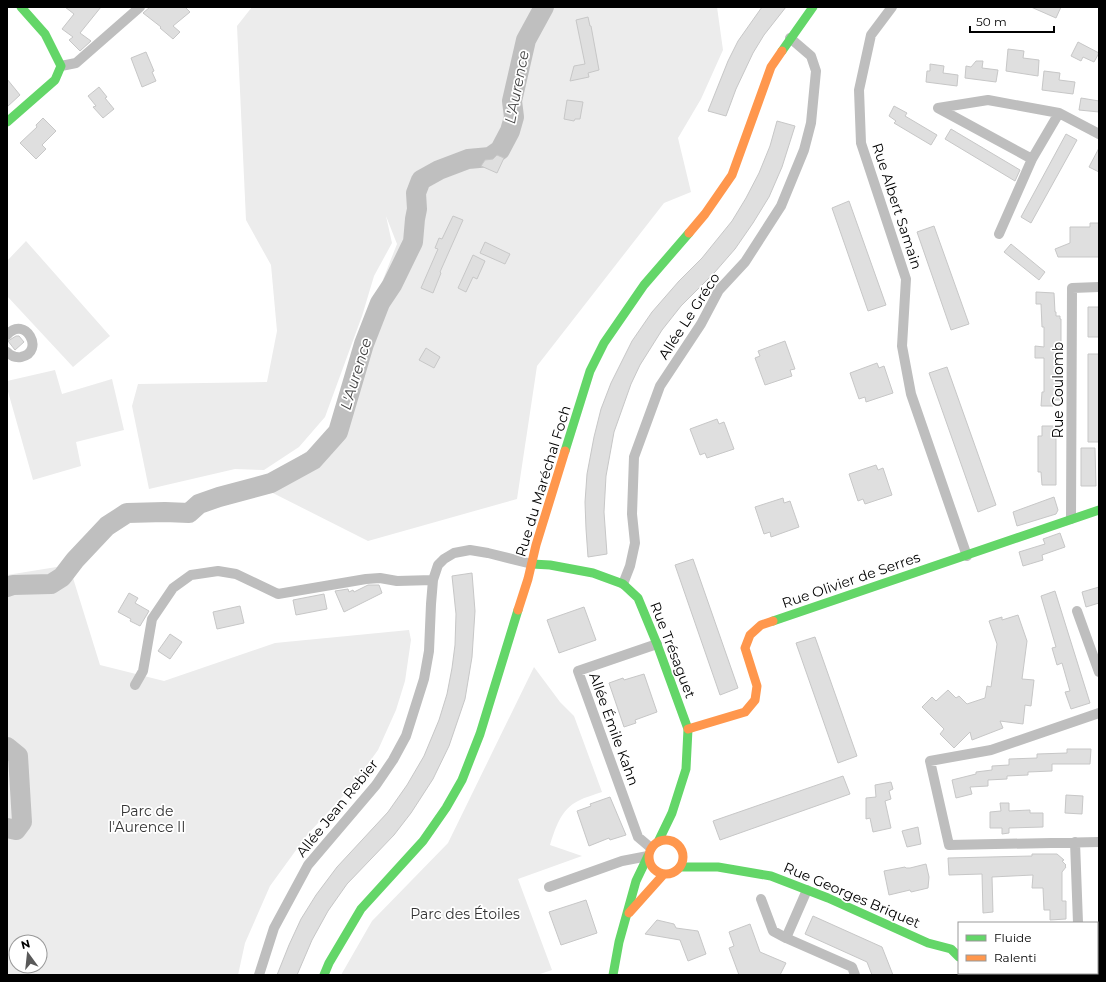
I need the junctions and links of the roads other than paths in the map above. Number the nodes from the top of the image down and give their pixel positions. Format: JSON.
{"nodes":[{"id":1,"x":21,"y":7,"type":"edge"},
{"id":2,"x":140,"y":7,"type":"edge"},
{"id":3,"x":813,"y":7,"type":"edge"},
{"id":4,"x":892,"y":7,"type":"edge"},
{"id":5,"x":790,"y":38,"type":"junction"},
{"id":6,"x":61,"y":66,"type":"junction"},
{"id":7,"x":1059,"y":113,"type":"junction"},
{"id":8,"x":7,"y":122,"type":"edge"},
{"id":9,"x":1099,"y":134,"type":"edge"},
{"id":10,"x":1032,"y":159,"type":"junction"},
{"id":11,"x":999,"y":234,"type":"dead end"},
{"id":12,"x":1099,"y":287,"type":"edge"},
{"id":13,"x":8,"y":333,"type":"edge"},
{"id":14,"x":7,"y":352,"type":"edge"},
{"id":15,"x":1099,"y":510,"type":"edge"},
{"id":16,"x":1071,"y":519,"type":"junction"},
{"id":17,"x":967,"y":556,"type":"junction"},
{"id":18,"x":532,"y":564,"type":"junction"},
{"id":19,"x":433,"y":580,"type":"junction"},
{"id":20,"x":623,"y":584,"type":"junction"},
{"id":21,"x":1078,"y":610,"type":"dead end"},
{"id":22,"x":657,"y":644,"type":"junction"},
{"id":23,"x":1099,"y":672,"type":"edge"},
{"id":24,"x":135,"y":685,"type":"dead end"},
{"id":25,"x":1099,"y":713,"type":"edge"},
{"id":26,"x":688,"y":729,"type":"junction"},
{"id":27,"x":672,"y":813,"type":"junction"},
{"id":28,"x":675,"y":842,"type":"junction"},
{"id":29,"x":1075,"y":842,"type":"junction"},
{"id":30,"x":1099,"y":842,"type":"edge"},
{"id":31,"x":652,"y":848,"type":"junction"},
{"id":32,"x":683,"y":852,"type":"junction"},
{"id":33,"x":680,"y":867,"type":"junction"},
{"id":34,"x":718,"y":868,"type":"junction"},
{"id":35,"x":663,"y":875,"type":"junction"},
{"id":36,"x":549,"y":887,"type":"dead end"},
{"id":37,"x":807,"y":890,"type":"junction"},
{"id":38,"x":761,"y":899,"type":"dead end"},
{"id":39,"x":627,"y":915,"type":"junction"},
{"id":40,"x":1078,"y":922,"type":"edge"},
{"id":41,"x":786,"y":938,"type":"junction"},
{"id":42,"x":956,"y":960,"type":"edge"},
{"id":43,"x":259,"y":975,"type":"edge"},
{"id":44,"x":324,"y":975,"type":"edge"},
{"id":45,"x":613,"y":975,"type":"edge"},
{"id":46,"x":855,"y":975,"type":"edge"}],
"edges":[{"from":1,"to":6,"type":"street"},
{"from":2,"to":6,"type":"street"},
{"from":3,"to":5,"type":"street","name":"Rue du Maréchal Foch"},
{"from":4,"to":17,"type":"street","name":"Rue Albert Samain"},
{"from":5,"to":18,"type":"street","name":"Rue du Maréchal Foch"},
{"from":5,"to":20,"type":"street","name":"Allée Le Gréco"},
{"from":6,"to":8,"type":"street"},
{"from":7,"to":9,"type":"street"},
{"from":7,"to":10,"type":"street"},
{"from":7,"to":10,"type":"street"},
{"from":10,"to":11,"type":"street"},
{"from":12,"to":16,"type":"street","name":"Rue Coulomb"},
{"from":13,"to":14,"type":"street"},
{"from":15,"to":16,"type":"street","name":"Rue Olivier de Serres"},
{"from":16,"to":17,"type":"street","name":"Rue Olivier de Serres"},
{"from":17,"to":26,"type":"street","name":"Rue Olivier de Serres"},
{"from":18,"to":19,"type":"street","name":"Allée Jean Rebier"},
{"from":18,"to":20,"type":"street","name":"Rue Trésaguet"},
{"from":18,"to":44,"type":"street","name":"Rue du Maréchal Foch"},
{"from":19,"to":24,"type":"street"},
{"from":19,"to":43,"type":"street","name":"Allée Jean Rebier"},
{"from":20,"to":22,"type":"street","name":"Rue Trésaguet"},
{"from":21,"to":23,"type":"street"},
{"from":22,"to":26,"type":"street","name":"Rue Trésaguet"},
{"from":22,"to":31,"type":"street","name":"Allée Émile Kahn"},
{"from":25,"to":29,"type":"street"},
{"from":26,"to":27,"type":"street"},
{"from":27,"to":28,"type":"street"},
{"from":27,"to":31,"type":"street"},
{"from":28,"to":31,"type":"street"},
{"from":28,"to":32,"type":"street"},
{"from":29,"to":30,"type":"street"},
{"from":29,"to":40,"type":"street"},
{"from":31,"to":35,"type":"street"},
{"from":31,"to":36,"type":"street"},
{"from":31,"to":39,"type":"street"},
{"from":32,"to":33,"type":"street"},
{"from":32,"to":34,"type":"street","name":"Rue Georges Briquet"},
{"from":33,"to":34,"type":"street","name":"Rue Georges Briquet"},
{"from":33,"to":35,"type":"street"},
{"from":34,"to":37,"type":"street","name":"Rue Georges Briquet"},
{"from":35,"to":39,"type":"street"},
{"from":37,"to":41,"type":"street"},
{"from":37,"to":42,"type":"street","name":"Rue Georges Briquet"},
{"from":38,"to":41,"type":"street"},
{"from":39,"to":45,"type":"street"},
{"from":41,"to":46,"type":"street"}]}
